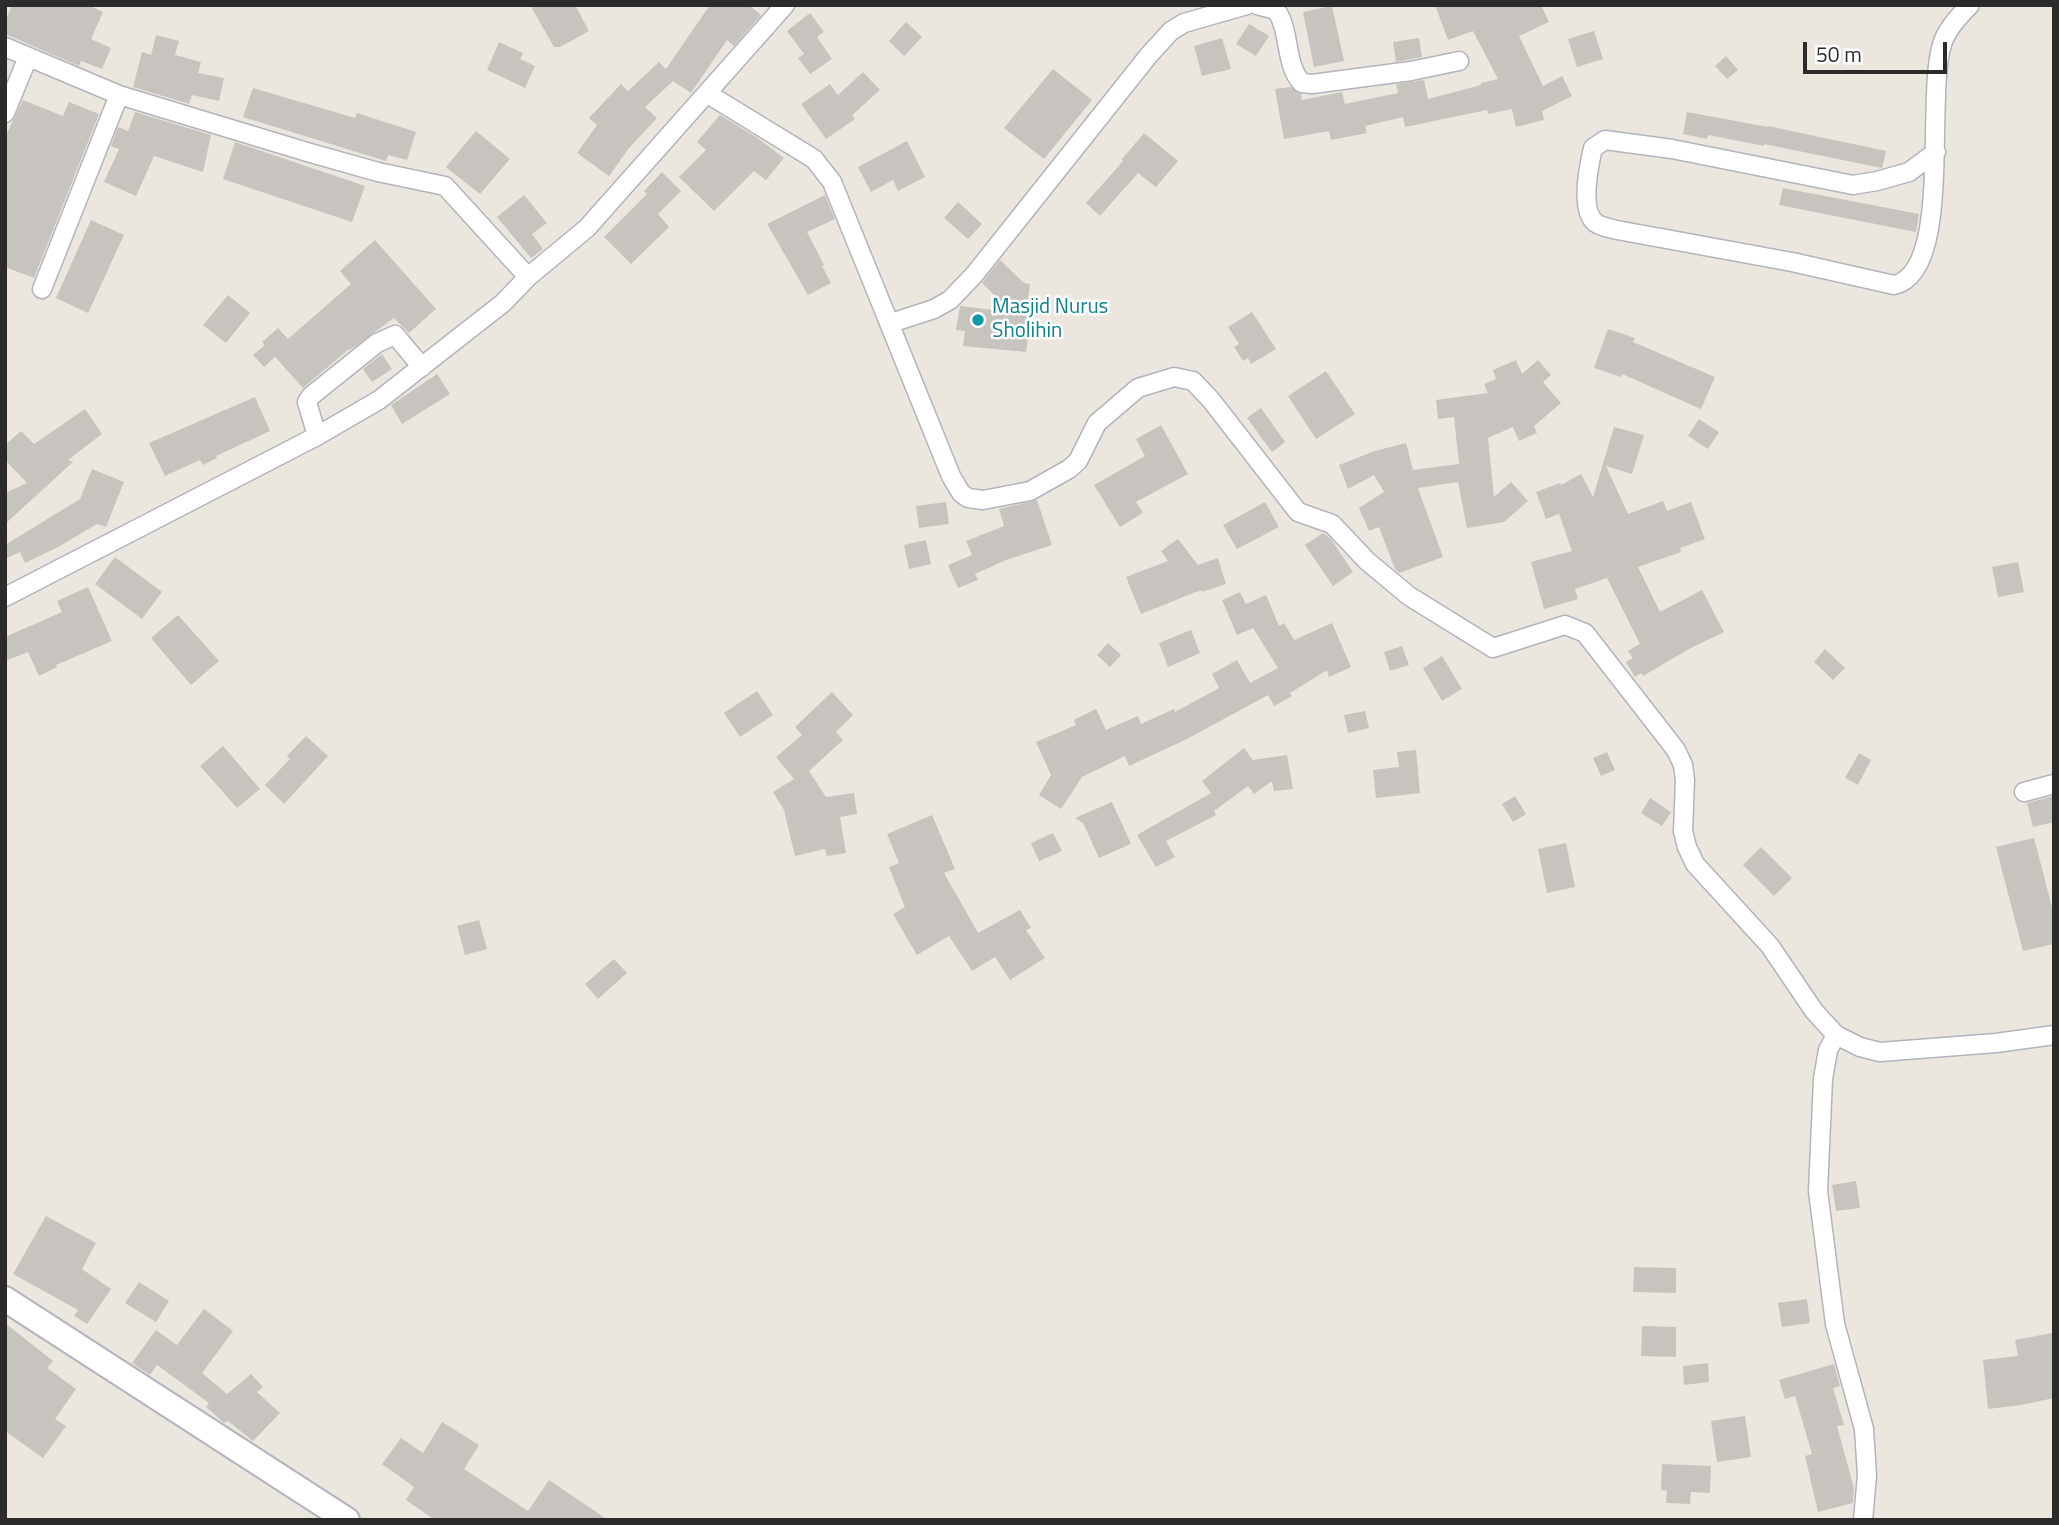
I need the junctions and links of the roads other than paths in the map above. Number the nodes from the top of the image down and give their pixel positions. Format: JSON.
{"nodes":[{"id":1,"x":785,"y":5,"type":"edge"},
{"id":2,"x":1247,"y":5,"type":"edge"},
{"id":3,"x":1257,"y":5,"type":"edge"},
{"id":4,"x":1970,"y":5,"type":"edge"},
{"id":5,"x":5,"y":47,"type":"edge"},
{"id":6,"x":28,"y":57,"type":"junction"},
{"id":7,"x":1459,"y":61,"type":"dead end"},
{"id":8,"x":708,"y":94,"type":"junction"},
{"id":9,"x":119,"y":95,"type":"junction"},
{"id":10,"x":5,"y":113,"type":"edge"},
{"id":11,"x":1936,"y":152,"type":"junction"},
{"id":12,"x":528,"y":277,"type":"junction"},
{"id":13,"x":42,"y":289,"type":"dead end"},
{"id":14,"x":891,"y":324,"type":"junction"},
{"id":15,"x":422,"y":367,"type":"junction"},
{"id":16,"x":317,"y":436,"type":"junction"},
{"id":17,"x":5,"y":597,"type":"edge"},
{"id":18,"x":2054,"y":784,"type":"edge"},
{"id":19,"x":2024,"y":792,"type":"dead end"},
{"id":20,"x":1836,"y":1035,"type":"junction"},
{"id":21,"x":2054,"y":1035,"type":"edge"},
{"id":22,"x":5,"y":1299,"type":"edge"},
{"id":23,"x":347,"y":1520,"type":"edge"},
{"id":24,"x":1863,"y":1520,"type":"edge"}],
"edges":[{"from":1,"to":8,"type":"street"},
{"from":2,"to":14,"type":"street"},
{"from":3,"to":7,"type":"street"},
{"from":4,"to":11,"type":"street"},
{"from":5,"to":6,"type":"street"},
{"from":6,"to":9,"type":"street"},
{"from":6,"to":10,"type":"street"},
{"from":8,"to":12,"type":"street"},
{"from":8,"to":14,"type":"street"},
{"from":9,"to":12,"type":"street"},
{"from":9,"to":13,"type":"street"},
{"from":11,"to":11,"type":"street"},
{"from":12,"to":15,"type":"street"},
{"from":14,"to":20,"type":"street"},
{"from":15,"to":16,"type":"street"},
{"from":15,"to":16,"type":"street"},
{"from":16,"to":17,"type":"street"},
{"from":18,"to":19,"type":"street"},
{"from":20,"to":21,"type":"street"},
{"from":20,"to":24,"type":"street"},
{"from":22,"to":23,"type":"street"}]}
